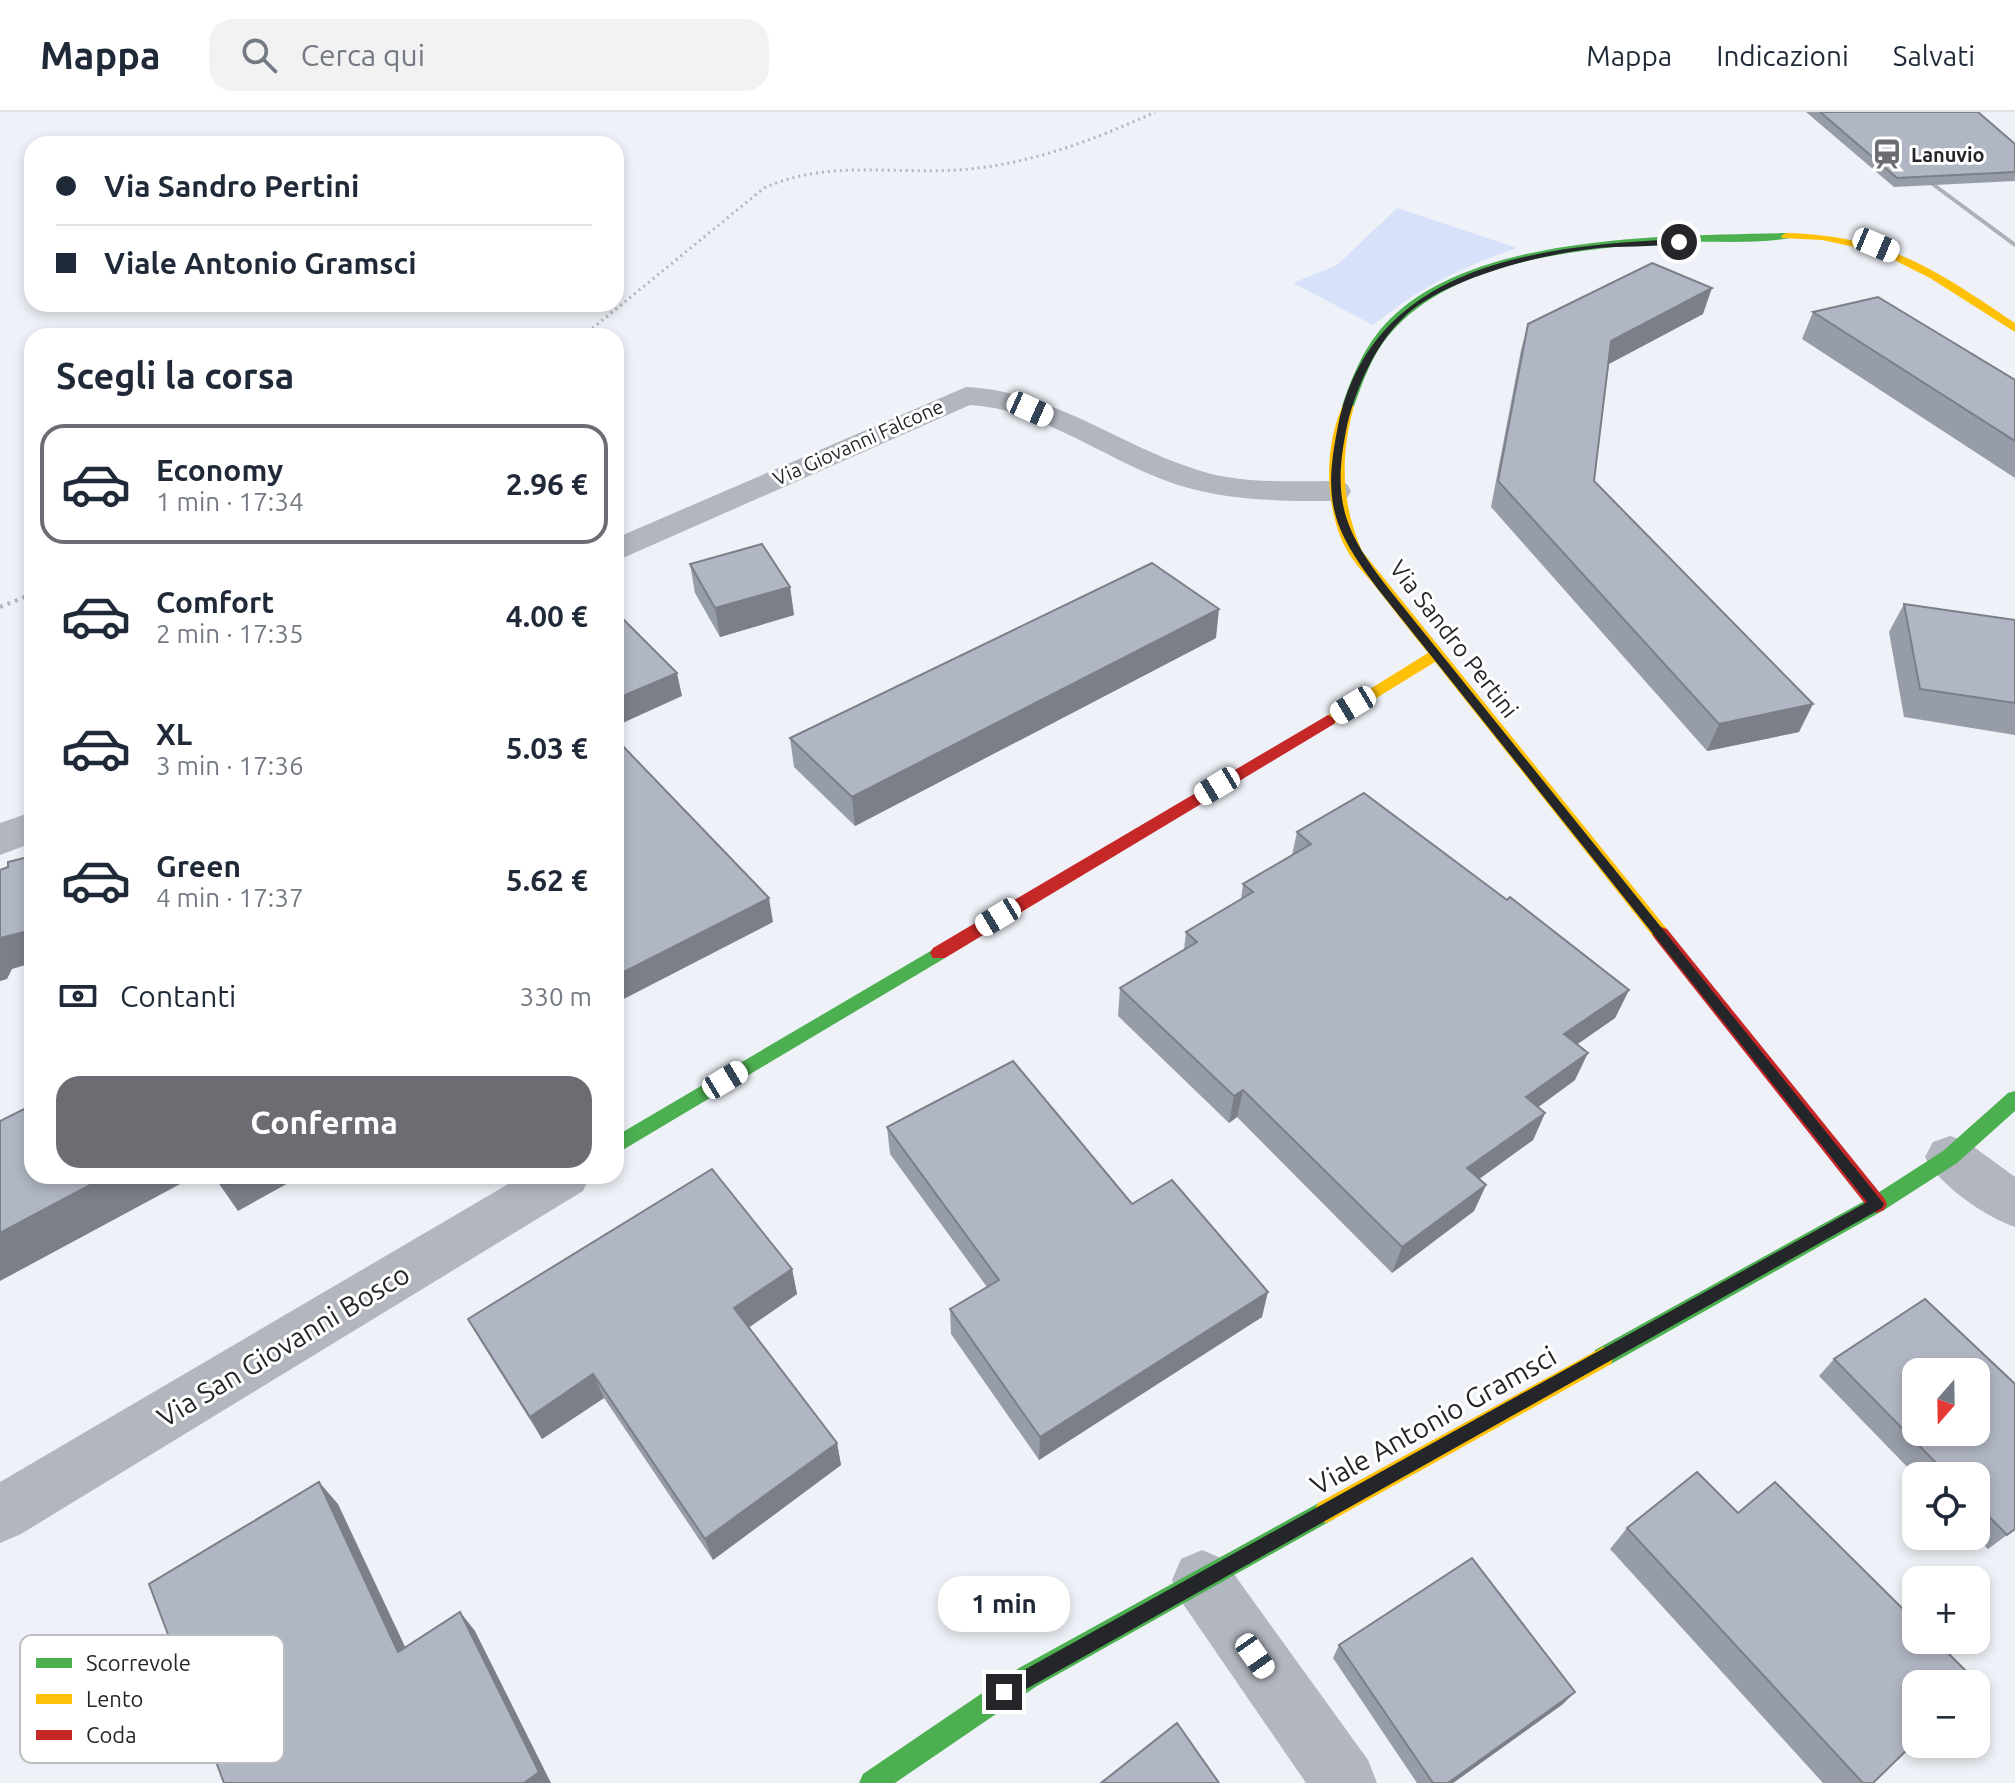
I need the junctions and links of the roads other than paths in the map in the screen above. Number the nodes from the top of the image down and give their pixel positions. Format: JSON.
{"nodes":[{"id":1,"x":2015,"y":328,"type":"edge"},
{"id":2,"x":1335,"y":491,"type":"junction"},
{"id":3,"x":624,"y":547,"type":"edge"},
{"id":4,"x":1435,"y":656,"type":"junction"},
{"id":5,"x":24,"y":830,"type":"edge"},
{"id":6,"x":0,"y":840,"type":"edge"},
{"id":7,"x":2015,"y":1099,"type":"edge"},
{"id":8,"x":624,"y":1141,"type":"edge"},
{"id":9,"x":1950,"y":1157,"type":"junction"},
{"id":10,"x":552,"y":1184,"type":"edge"},
{"id":11,"x":1877,"y":1204,"type":"junction"},
{"id":12,"x":2015,"y":1205,"type":"edge"},
{"id":13,"x":0,"y":1514,"type":"edge"},
{"id":14,"x":1202,"y":1580,"type":"junction"},
{"id":15,"x":872,"y":1783,"type":"edge"},
{"id":16,"x":1345,"y":1783,"type":"edge"}],
"edges":[{"from":1,"to":2,"type":"street","name":"Via Sandro Pertini"},
{"from":2,"to":3,"type":"street","name":"Via Giovanni Falcone"},
{"from":2,"to":4,"type":"street","name":"Via Sandro Pertini"},
{"from":4,"to":8,"type":"street"},
{"from":4,"to":11,"type":"street","name":"Via Sandro Pertini"},
{"from":5,"to":6,"type":"street"},
{"from":7,"to":9,"type":"street","name":"Viale Antonio Gramsci"},
{"from":9,"to":11,"type":"street","name":"Viale Antonio Gramsci"},
{"from":9,"to":12,"type":"street"},
{"from":10,"to":13,"type":"street","name":"Via San Giovanni Bosco"},
{"from":11,"to":14,"type":"street","name":"Viale Antonio Gramsci"},
{"from":14,"to":15,"type":"street","name":"Viale Antonio Gramsci"},
{"from":14,"to":16,"type":"street"}]}
